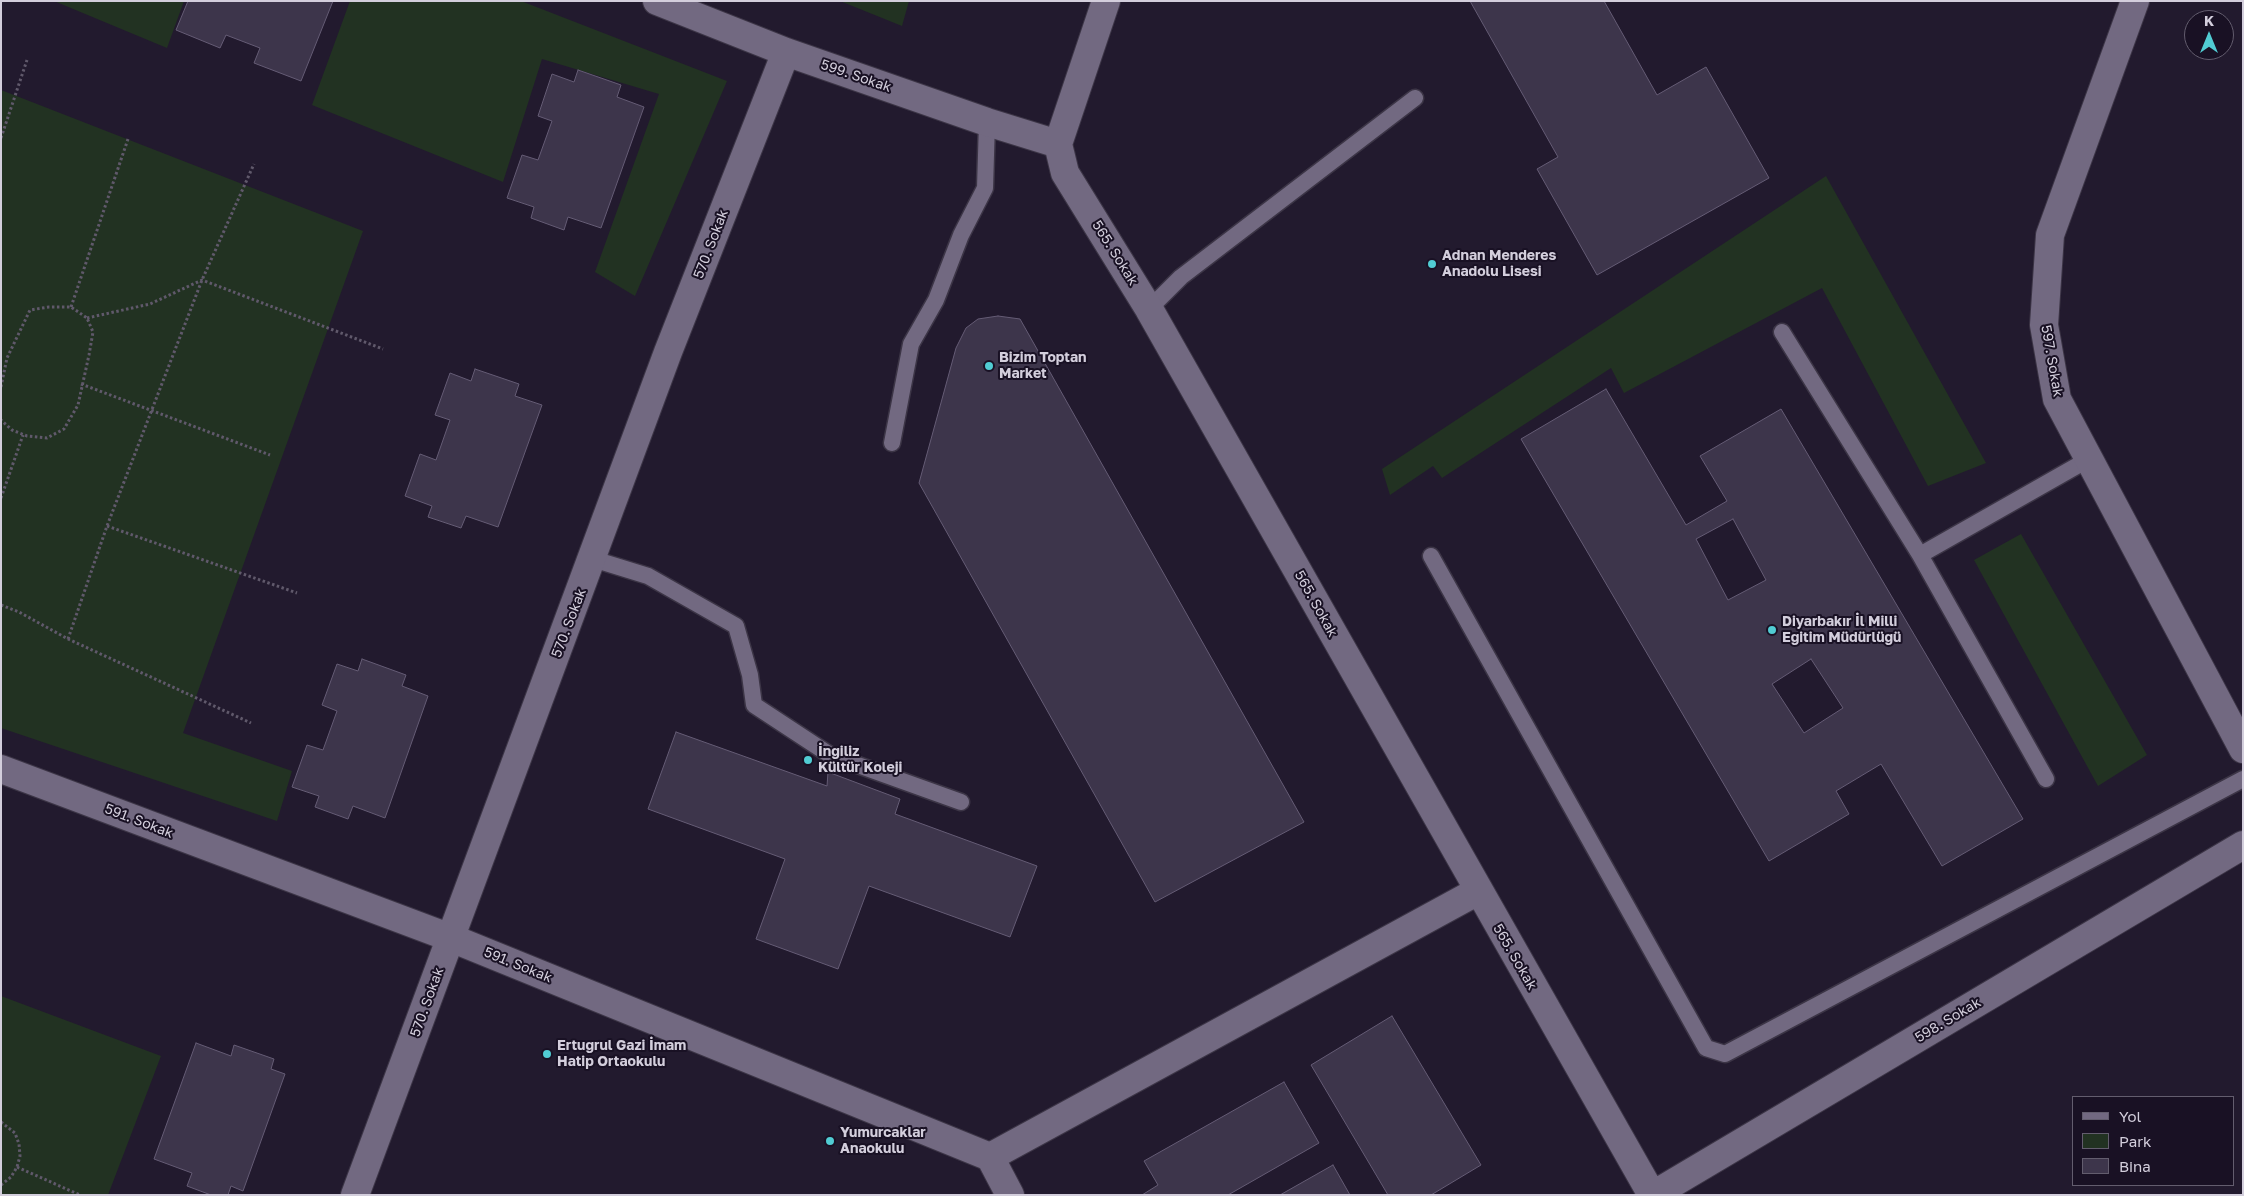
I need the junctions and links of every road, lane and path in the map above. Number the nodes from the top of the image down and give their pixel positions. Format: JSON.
{"nodes":[{"id":1,"x":657,"y":1,"type":"edge"},
{"id":2,"x":1106,"y":1,"type":"edge"},
{"id":3,"x":2135,"y":1,"type":"edge"},
{"id":4,"x":786,"y":52,"type":"junction"},
{"id":5,"x":27,"y":60,"type":"dead end"},
{"id":6,"x":1415,"y":98,"type":"dead end"},
{"id":7,"x":987,"y":122,"type":"junction"},
{"id":8,"x":1,"y":138,"type":"edge"},
{"id":9,"x":128,"y":139,"type":"dead end"},
{"id":10,"x":1058,"y":144,"type":"junction"},
{"id":11,"x":254,"y":164,"type":"dead end"},
{"id":12,"x":202,"y":280,"type":"junction"},
{"id":13,"x":71,"y":307,"type":"junction"},
{"id":14,"x":1149,"y":308,"type":"junction"},
{"id":15,"x":87,"y":318,"type":"junction"},
{"id":16,"x":1782,"y":332,"type":"dead end"},
{"id":17,"x":383,"y":349,"type":"dead end"},
{"id":18,"x":1,"y":356,"type":"edge"},
{"id":19,"x":8,"y":358,"type":"junction"},
{"id":20,"x":81,"y":384,"type":"junction"},
{"id":21,"x":1,"y":387,"type":"edge"},
{"id":22,"x":151,"y":411,"type":"junction"},
{"id":23,"x":1,"y":420,"type":"edge"},
{"id":24,"x":23,"y":435,"type":"junction"},
{"id":25,"x":892,"y":443,"type":"dead end"},
{"id":26,"x":270,"y":455,"type":"dead end"},
{"id":27,"x":2089,"y":459,"type":"junction"},
{"id":28,"x":1,"y":498,"type":"edge"},
{"id":29,"x":106,"y":526,"type":"junction"},
{"id":30,"x":1920,"y":555,"type":"junction"},
{"id":31,"x":1431,"y":556,"type":"dead end"},
{"id":32,"x":592,"y":559,"type":"junction"},
{"id":33,"x":297,"y":593,"type":"dead end"},
{"id":34,"x":1,"y":606,"type":"edge"},
{"id":35,"x":68,"y":639,"type":"junction"},
{"id":36,"x":251,"y":723,"type":"dead end"},
{"id":37,"x":2243,"y":750,"type":"edge"},
{"id":38,"x":1,"y":769,"type":"edge"},
{"id":39,"x":2243,"y":778,"type":"edge"},
{"id":40,"x":2046,"y":779,"type":"dead end"},
{"id":41,"x":961,"y":802,"type":"dead end"},
{"id":42,"x":2243,"y":845,"type":"edge"},
{"id":43,"x":1478,"y":891,"type":"junction"},
{"id":44,"x":451,"y":938,"type":"junction"},
{"id":45,"x":1,"y":1122,"type":"edge"},
{"id":46,"x":990,"y":1158,"type":"junction"},
{"id":47,"x":17,"y":1167,"type":"junction"},
{"id":48,"x":1,"y":1185,"type":"edge"},
{"id":49,"x":80,"y":1195,"type":"edge"},
{"id":50,"x":355,"y":1195,"type":"edge"},
{"id":51,"x":1010,"y":1195,"type":"edge"},
{"id":52,"x":1652,"y":1195,"type":"edge"}],
"edges":[{"from":1,"to":4,"type":"street","name":"599. Sokak"},
{"from":2,"to":10,"type":"street"},
{"from":3,"to":27,"type":"street","name":"597. Sokak"},
{"from":4,"to":7,"type":"street","name":"599. Sokak"},
{"from":4,"to":32,"type":"street","name":"570. Sokak"},
{"from":5,"to":8,"type":"path"},
{"from":6,"to":14,"type":"lane"},
{"from":7,"to":10,"type":"street","name":"599. Sokak"},
{"from":7,"to":25,"type":"lane"},
{"from":9,"to":13,"type":"path"},
{"from":10,"to":14,"type":"street","name":"565. Sokak"},
{"from":11,"to":12,"type":"path"},
{"from":12,"to":15,"type":"path"},
{"from":12,"to":17,"type":"path"},
{"from":12,"to":22,"type":"path"},
{"from":13,"to":15,"type":"path"},
{"from":13,"to":19,"type":"path"},
{"from":14,"to":43,"type":"street","name":"565. Sokak"},
{"from":15,"to":20,"type":"path"},
{"from":16,"to":30,"type":"lane"},
{"from":18,"to":19,"type":"path"},
{"from":19,"to":21,"type":"path"},
{"from":20,"to":22,"type":"path"},
{"from":20,"to":24,"type":"path"},
{"from":22,"to":26,"type":"path"},
{"from":22,"to":29,"type":"path"},
{"from":23,"to":24,"type":"path"},
{"from":24,"to":28,"type":"path"},
{"from":27,"to":30,"type":"lane"},
{"from":27,"to":37,"type":"street","name":"597. Sokak"},
{"from":29,"to":33,"type":"path"},
{"from":29,"to":35,"type":"path"},
{"from":30,"to":40,"type":"lane"},
{"from":31,"to":39,"type":"lane"},
{"from":32,"to":41,"type":"lane"},
{"from":32,"to":44,"type":"street","name":"570. Sokak"},
{"from":34,"to":35,"type":"path"},
{"from":35,"to":36,"type":"path"},
{"from":38,"to":44,"type":"street","name":"591. Sokak"},
{"from":42,"to":52,"type":"street","name":"598. Sokak"},
{"from":43,"to":46,"type":"street"},
{"from":43,"to":52,"type":"street","name":"565. Sokak"},
{"from":44,"to":46,"type":"street","name":"591. Sokak"},
{"from":44,"to":50,"type":"street","name":"570. Sokak"},
{"from":45,"to":47,"type":"path"},
{"from":46,"to":51,"type":"street"},
{"from":47,"to":48,"type":"path"},
{"from":47,"to":49,"type":"path"}]}
